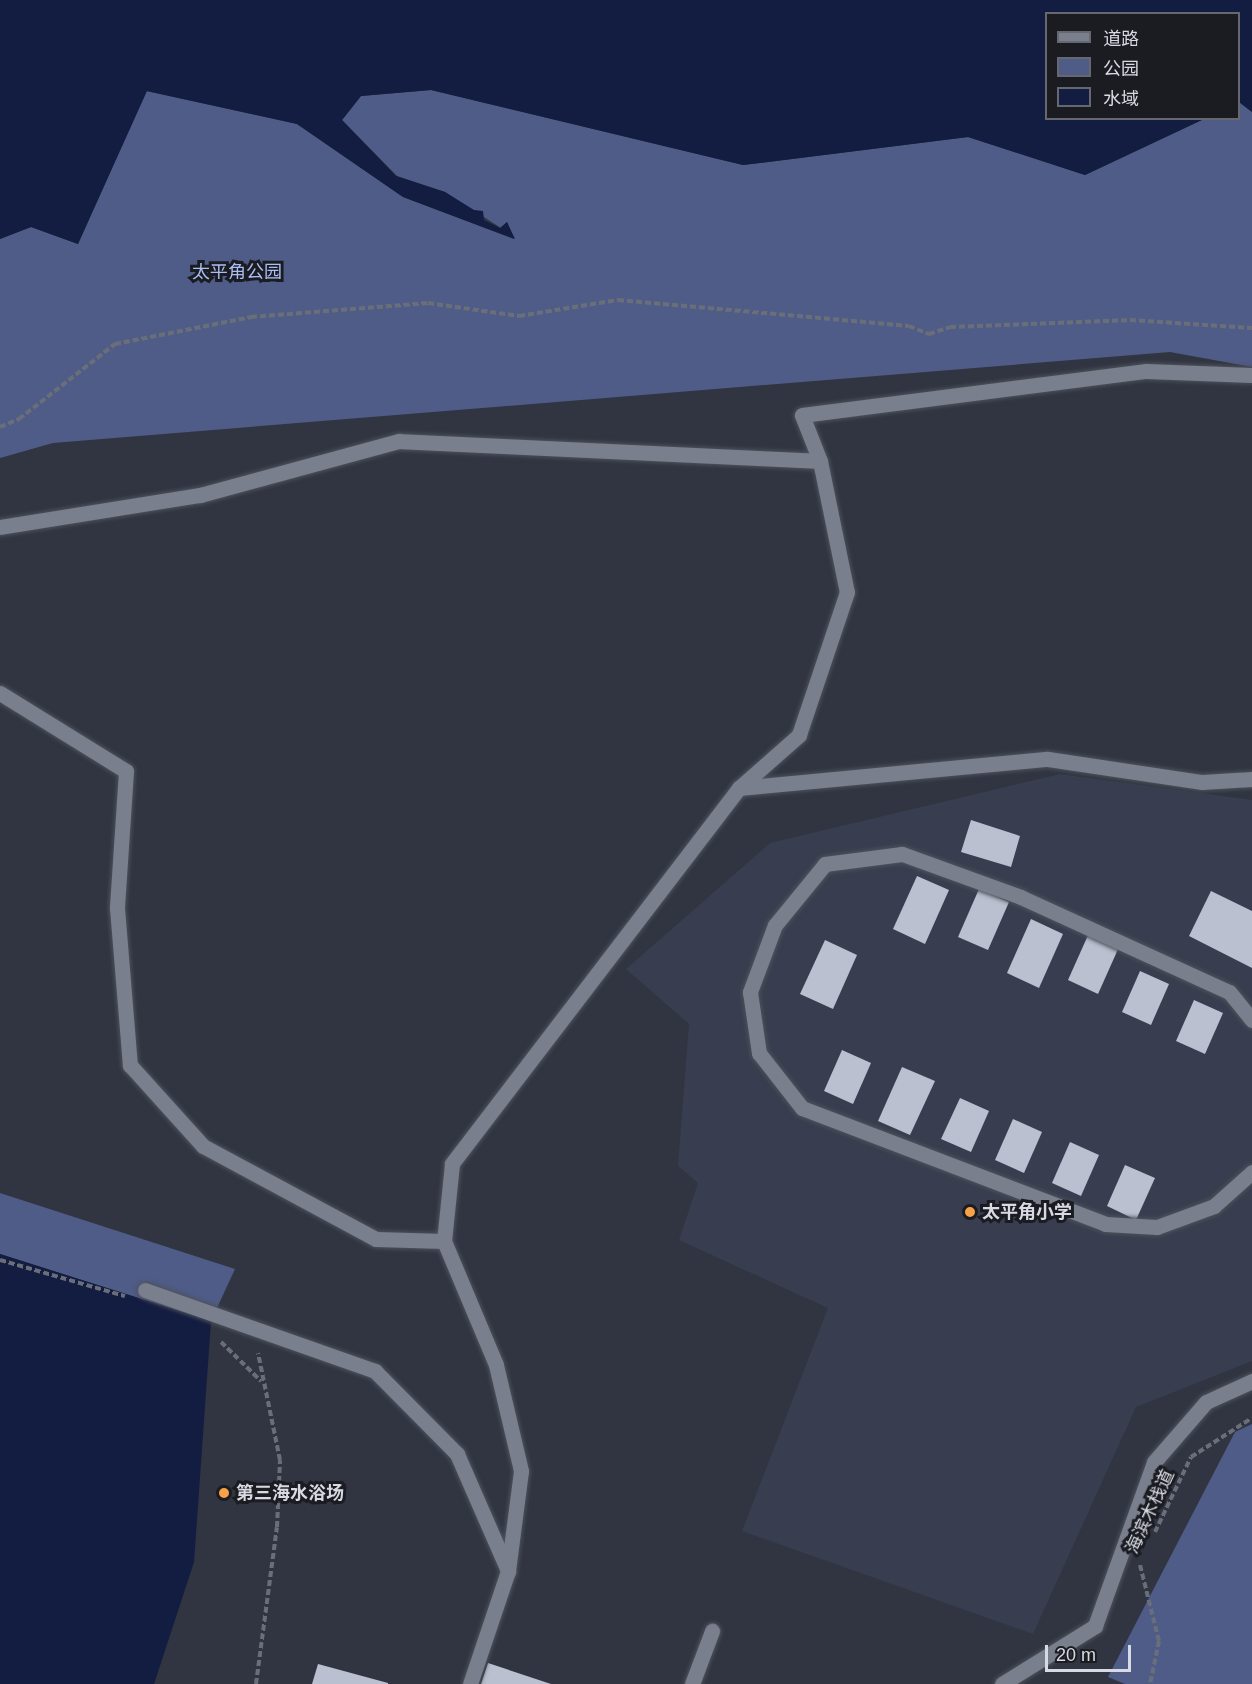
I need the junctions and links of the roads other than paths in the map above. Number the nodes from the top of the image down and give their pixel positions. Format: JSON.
{"nodes":[{"id":1,"x":1252,"y":375,"type":"edge"},
{"id":2,"x":820,"y":461,"type":"junction"},
{"id":3,"x":0,"y":527,"type":"edge"},
{"id":4,"x":0,"y":693,"type":"edge"},
{"id":5,"x":1252,"y":779,"type":"edge"},
{"id":6,"x":739,"y":788,"type":"junction"},
{"id":7,"x":1252,"y":1020,"type":"edge"},
{"id":8,"x":1252,"y":1172,"type":"edge"},
{"id":9,"x":444,"y":1241,"type":"junction"},
{"id":10,"x":145,"y":1290,"type":"dead end"},
{"id":11,"x":1252,"y":1381,"type":"edge"},
{"id":12,"x":508,"y":1571,"type":"junction"},
{"id":13,"x":712,"y":1631,"type":"dead end"},
{"id":14,"x":470,"y":1684,"type":"edge"},
{"id":15,"x":692,"y":1684,"type":"edge"},
{"id":16,"x":1002,"y":1684,"type":"edge"}],
"edges":[{"from":1,"to":2,"type":"street"},
{"from":2,"to":3,"type":"street"},
{"from":2,"to":6,"type":"street"},
{"from":4,"to":9,"type":"street"},
{"from":5,"to":6,"type":"street"},
{"from":6,"to":9,"type":"street"},
{"from":7,"to":8,"type":"street"},
{"from":9,"to":12,"type":"street"},
{"from":10,"to":12,"type":"street"},
{"from":11,"to":16,"type":"street"},
{"from":12,"to":14,"type":"street"},
{"from":13,"to":15,"type":"street"}]}
